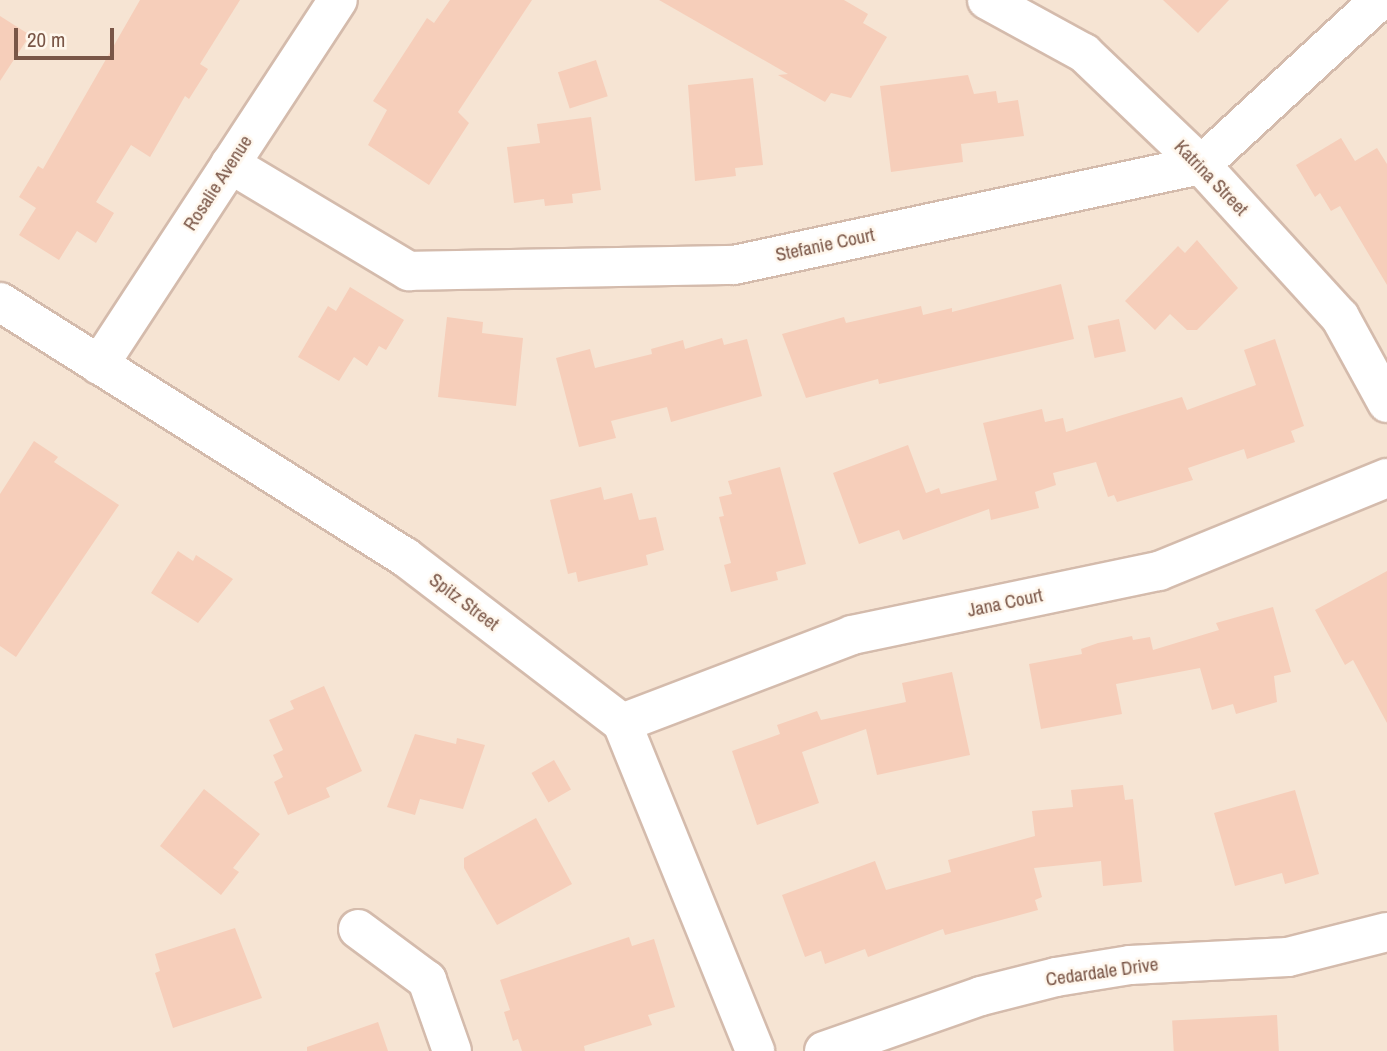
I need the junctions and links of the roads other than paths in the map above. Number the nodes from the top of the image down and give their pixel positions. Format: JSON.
{"nodes":[{"id":1,"x":338,"y":0,"type":"edge"},
{"id":2,"x":987,"y":0,"type":"edge"},
{"id":3,"x":1380,"y":0,"type":"edge"},
{"id":4,"x":230,"y":164,"type":"junction"},
{"id":5,"x":1201,"y":165,"type":"junction"},
{"id":6,"x":0,"y":302,"type":"edge"},
{"id":7,"x":99,"y":365,"type":"junction"},
{"id":8,"x":1387,"y":404,"type":"edge"},
{"id":9,"x":1387,"y":478,"type":"edge"},
{"id":10,"x":622,"y":723,"type":"junction"},
{"id":11,"x":358,"y":929,"type":"dead end"},
{"id":12,"x":1387,"y":932,"type":"edge"},
{"id":13,"x":452,"y":1051,"type":"edge"},
{"id":14,"x":755,"y":1051,"type":"edge"},
{"id":15,"x":824,"y":1051,"type":"edge"}],
"edges":[{"from":1,"to":4,"type":"street","name":"Rosalie Avenue"},
{"from":2,"to":5,"type":"street","name":"Katrina Street"},
{"from":3,"to":5,"type":"street"},
{"from":4,"to":5,"type":"street","name":"Stefanie Court"},
{"from":4,"to":7,"type":"street","name":"Rosalie Avenue"},
{"from":5,"to":8,"type":"street","name":"Katrina Street"},
{"from":6,"to":7,"type":"street","name":"Spitz Street"},
{"from":7,"to":10,"type":"street","name":"Spitz Street"},
{"from":9,"to":10,"type":"street","name":"Jana Court"},
{"from":10,"to":14,"type":"street"},
{"from":11,"to":13,"type":"street"},
{"from":12,"to":15,"type":"street","name":"Cedardale Drive"}]}
